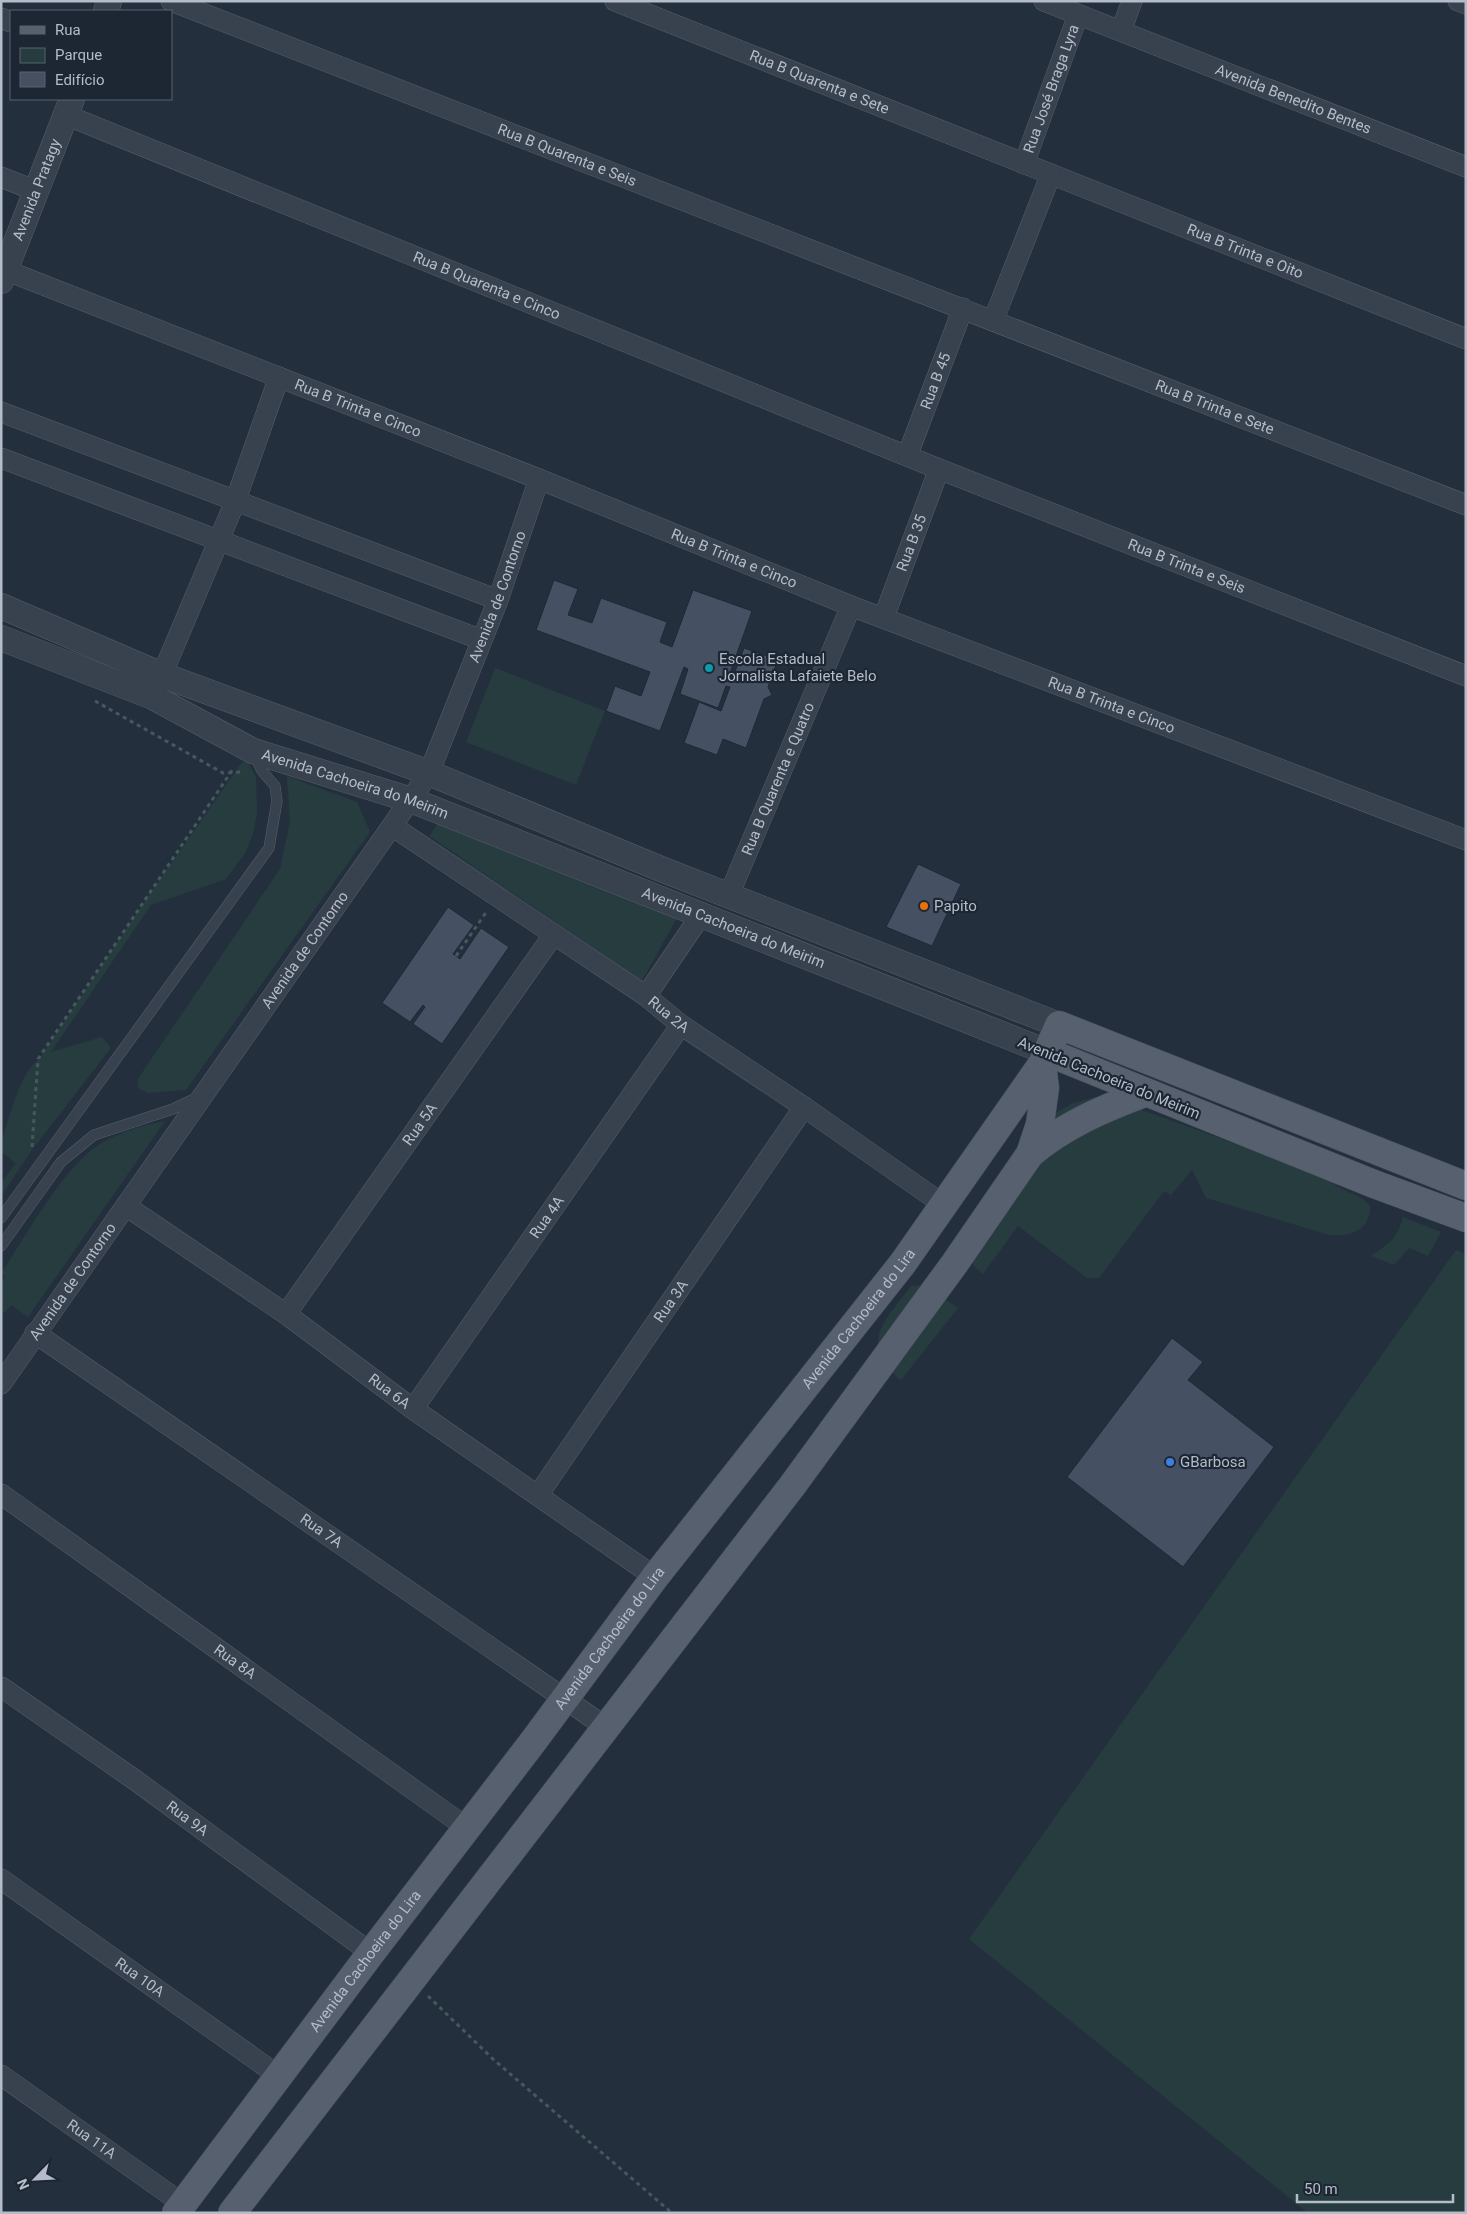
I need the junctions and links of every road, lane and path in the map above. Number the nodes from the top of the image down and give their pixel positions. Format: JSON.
{"nodes":[{"id":1,"x":171,"y":1,"type":"edge"},
{"id":2,"x":615,"y":1,"type":"edge"},
{"id":3,"x":1044,"y":1,"type":"edge"},
{"id":4,"x":1132,"y":1,"type":"edge"},
{"id":5,"x":1458,"y":1,"type":"edge"},
{"id":6,"x":1466,"y":4,"type":"edge"},
{"id":7,"x":1078,"y":14,"type":"junction"},
{"id":8,"x":1120,"y":31,"type":"junction"},
{"id":9,"x":69,"y":107,"type":"edge"},
{"id":10,"x":1024,"y":164,"type":"junction"},
{"id":11,"x":1466,"y":167,"type":"edge"},
{"id":12,"x":1051,"y":174,"type":"junction"},
{"id":13,"x":1,"y":177,"type":"edge"},
{"id":14,"x":36,"y":191,"type":"junction"},
{"id":15,"x":3,"y":276,"type":"edge"},
{"id":16,"x":963,"y":308,"type":"junction"},
{"id":17,"x":993,"y":321,"type":"junction"},
{"id":18,"x":1466,"y":338,"type":"edge"},
{"id":19,"x":279,"y":377,"type":"junction"},
{"id":20,"x":1,"y":412,"type":"edge"},
{"id":21,"x":908,"y":454,"type":"junction"},
{"id":22,"x":1,"y":458,"type":"edge"},
{"id":23,"x":939,"y":468,"type":"junction"},
{"id":24,"x":540,"y":479,"type":"junction"},
{"id":25,"x":235,"y":502,"type":"junction"},
{"id":26,"x":1466,"y":505,"type":"edge"},
{"id":27,"x":219,"y":540,"type":"junction"},
{"id":28,"x":498,"y":600,"type":"junction"},
{"id":29,"x":1,"y":606,"type":"edge"},
{"id":30,"x":851,"y":606,"type":"junction"},
{"id":31,"x":884,"y":617,"type":"junction"},
{"id":32,"x":1,"y":638,"type":"edge"},
{"id":33,"x":482,"y":640,"type":"junction"},
{"id":34,"x":1466,"y":676,"type":"edge"},
{"id":35,"x":158,"y":686,"type":"junction"},
{"id":36,"x":253,"y":751,"type":"junction"},
{"id":37,"x":232,"y":769,"type":"dead end"},
{"id":38,"x":429,"y":772,"type":"junction"},
{"id":39,"x":411,"y":800,"type":"junction"},
{"id":40,"x":392,"y":826,"type":"junction"},
{"id":41,"x":1466,"y":840,"type":"edge"},
{"id":42,"x":498,"y":895,"type":"junction"},
{"id":43,"x":729,"y":895,"type":"junction"},
{"id":44,"x":701,"y":915,"type":"junction"},
{"id":45,"x":554,"y":934,"type":"junction"},
{"id":46,"x":456,"y":956,"type":"dead end"},
{"id":47,"x":646,"y":996,"type":"junction"},
{"id":48,"x":680,"y":1026,"type":"junction"},
{"id":49,"x":1059,"y":1026,"type":"junction"},
{"id":50,"x":1044,"y":1058,"type":"junction"},
{"id":51,"x":1145,"y":1093,"type":"junction"},
{"id":52,"x":204,"y":1094,"type":"junction"},
{"id":53,"x":804,"y":1107,"type":"junction"},
{"id":54,"x":1004,"y":1119,"type":"junction"},
{"id":55,"x":1032,"y":1149,"type":"junction"},
{"id":56,"x":32,"y":1150,"type":"dead end"},
{"id":57,"x":1466,"y":1186,"type":"edge"},
{"id":58,"x":944,"y":1205,"type":"junction"},
{"id":59,"x":126,"y":1206,"type":"junction"},
{"id":60,"x":1,"y":1218,"type":"edge"},
{"id":61,"x":1466,"y":1218,"type":"edge"},
{"id":62,"x":1,"y":1246,"type":"edge"},
{"id":63,"x":286,"y":1314,"type":"junction"},
{"id":64,"x":35,"y":1333,"type":"junction"},
{"id":65,"x":1,"y":1384,"type":"edge"},
{"id":66,"x":413,"y":1409,"type":"junction"},
{"id":67,"x":1,"y":1494,"type":"edge"},
{"id":68,"x":538,"y":1495,"type":"junction"},
{"id":69,"x":655,"y":1577,"type":"junction"},
{"id":70,"x":1,"y":1687,"type":"edge"},
{"id":71,"x":566,"y":1698,"type":"junction"},
{"id":72,"x":607,"y":1728,"type":"junction"},
{"id":73,"x":467,"y":1828,"type":"junction"},
{"id":74,"x":1,"y":1879,"type":"edge"},
{"id":75,"x":371,"y":1953,"type":"junction"},
{"id":76,"x":412,"y":1980,"type":"junction"},
{"id":77,"x":1,"y":2075,"type":"edge"},
{"id":78,"x":279,"y":2076,"type":"junction"},
{"id":79,"x":180,"y":2208,"type":"edge"},
{"id":80,"x":232,"y":2213,"type":"edge"},
{"id":81,"x":672,"y":2213,"type":"edge"}],
"edges":[{"from":1,"to":16,"type":"street","name":"Rua B Quarenta e Seis"},
{"from":2,"to":10,"type":"street","name":"Rua B Quarenta e Sete"},
{"from":3,"to":7,"type":"street","name":"Avenida Benedito Bentes"},
{"from":4,"to":8,"type":"street"},
{"from":5,"to":6,"type":"street"},
{"from":7,"to":8,"type":"street","name":"Avenida Benedito Bentes"},
{"from":7,"to":10,"type":"street","name":"Rua José Braga Lyra"},
{"from":8,"to":11,"type":"street","name":"Avenida Benedito Bentes"},
{"from":9,"to":14,"type":"street","name":"Avenida Pratagy"},
{"from":9,"to":21,"type":"street","name":"Rua B Quarenta e Cinco"},
{"from":10,"to":12,"type":"street","name":"Rua B Trinta e Oito"},
{"from":12,"to":17,"type":"street"},
{"from":12,"to":18,"type":"street","name":"Rua B Trinta e Oito"},
{"from":13,"to":14,"type":"street"},
{"from":14,"to":15,"type":"street","name":"Avenida Pratagy"},
{"from":15,"to":19,"type":"street","name":"Rua B Trinta e Cinco"},
{"from":16,"to":17,"type":"street","name":"Rua B Trinta e Sete"},
{"from":16,"to":21,"type":"street","name":"Rua B 45"},
{"from":17,"to":26,"type":"street","name":"Rua B Trinta e Sete"},
{"from":19,"to":24,"type":"street","name":"Rua B Trinta e Cinco"},
{"from":19,"to":25,"type":"street"},
{"from":20,"to":25,"type":"street"},
{"from":21,"to":23,"type":"street","name":"Rua B Trinta e Seis"},
{"from":22,"to":27,"type":"street"},
{"from":23,"to":31,"type":"street","name":"Rua B 35"},
{"from":23,"to":34,"type":"street","name":"Rua B Trinta e Seis"},
{"from":24,"to":28,"type":"street","name":"Avenida de Contorno"},
{"from":24,"to":30,"type":"street","name":"Rua B Trinta e Cinco"},
{"from":25,"to":27,"type":"street"},
{"from":25,"to":28,"type":"street"},
{"from":27,"to":33,"type":"street"},
{"from":27,"to":35,"type":"street"},
{"from":28,"to":33,"type":"street","name":"Avenida de Contorno"},
{"from":29,"to":35,"type":"street","name":"Avenida Cachoeira do Meirim"},
{"from":30,"to":31,"type":"street","name":"Rua B Trinta e Cinco"},
{"from":30,"to":43,"type":"street","name":"Rua B Quarenta e Quatro"},
{"from":31,"to":41,"type":"street","name":"Rua B Trinta e Cinco"},
{"from":32,"to":35,"type":"street","name":"Avenida Cachoeira do Meirim"},
{"from":33,"to":38,"type":"street","name":"Avenida de Contorno"},
{"from":35,"to":36,"type":"street","name":"Avenida Cachoeira do Meirim"},
{"from":35,"to":38,"type":"street","name":"Avenida Cachoeira do Meirim"},
{"from":36,"to":39,"type":"street","name":"Avenida Cachoeira do Meirim"},
{"from":36,"to":60,"type":"lane"},
{"from":37,"to":56,"type":"path"},
{"from":38,"to":39,"type":"street","name":"Avenida de Contorno"},
{"from":38,"to":43,"type":"street","name":"Avenida Cachoeira do Meirim"},
{"from":39,"to":40,"type":"street","name":"Avenida de Contorno"},
{"from":39,"to":44,"type":"street","name":"Avenida Cachoeira do Meirim"},
{"from":40,"to":42,"type":"street","name":"Rua 2A"},
{"from":40,"to":52,"type":"street","name":"Avenida de Contorno"},
{"from":42,"to":45,"type":"street","name":"Rua 2A"},
{"from":42,"to":46,"type":"path"},
{"from":43,"to":49,"type":"street","name":"Avenida Cachoeira do Meirim"},
{"from":44,"to":47,"type":"street"},
{"from":44,"to":50,"type":"street","name":"Avenida Cachoeira do Meirim"},
{"from":45,"to":47,"type":"street","name":"Rua 2A"},
{"from":45,"to":63,"type":"street","name":"Rua 5A"},
{"from":47,"to":48,"type":"street","name":"Rua 2A"},
{"from":48,"to":53,"type":"street","name":"Rua 2A"},
{"from":48,"to":66,"type":"street","name":"Rua 4A"},
{"from":49,"to":50,"type":"main road","name":"Avenida Cachoeira do Lira"},
{"from":49,"to":57,"type":"main road","name":"Avenida Cachoeira do Meirim"},
{"from":50,"to":51,"type":"main road","name":"Avenida Cachoeira do Meirim"},
{"from":50,"to":54,"type":"main road","name":"Avenida Cachoeira do Lira"},
{"from":50,"to":55,"type":"main road"},
{"from":51,"to":55,"type":"main road"},
{"from":51,"to":61,"type":"main road","name":"Avenida Cachoeira do Meirim"},
{"from":52,"to":59,"type":"street","name":"Avenida de Contorno"},
{"from":52,"to":62,"type":"lane"},
{"from":53,"to":58,"type":"street","name":"Rua 2A"},
{"from":53,"to":68,"type":"street","name":"Rua 3A"},
{"from":54,"to":55,"type":"main road"},
{"from":54,"to":58,"type":"main road","name":"Avenida Cachoeira do Lira"},
{"from":55,"to":72,"type":"main road"},
{"from":58,"to":69,"type":"main road","name":"Avenida Cachoeira do Lira"},
{"from":59,"to":63,"type":"street","name":"Rua 6A"},
{"from":59,"to":64,"type":"street","name":"Avenida de Contorno"},
{"from":63,"to":66,"type":"street","name":"Rua 6A"},
{"from":64,"to":65,"type":"street","name":"Avenida de Contorno"},
{"from":64,"to":71,"type":"street","name":"Rua 7A"},
{"from":66,"to":68,"type":"street","name":"Rua 6A"},
{"from":67,"to":73,"type":"street","name":"Rua 8A"},
{"from":68,"to":69,"type":"street","name":"Rua 6A"},
{"from":69,"to":71,"type":"main road","name":"Avenida Cachoeira do Lira"},
{"from":70,"to":75,"type":"street","name":"Rua 9A"},
{"from":71,"to":72,"type":"street","name":"Rua 7A"},
{"from":71,"to":73,"type":"main road","name":"Avenida Cachoeira do Lira"},
{"from":72,"to":76,"type":"main road"},
{"from":73,"to":75,"type":"main road","name":"Avenida Cachoeira do Lira"},
{"from":74,"to":78,"type":"street","name":"Rua 10A"},
{"from":75,"to":78,"type":"main road","name":"Avenida Cachoeira do Lira"},
{"from":76,"to":80,"type":"main road"},
{"from":76,"to":81,"type":"path"},
{"from":77,"to":79,"type":"street","name":"Rua 11A"},
{"from":78,"to":79,"type":"main road","name":"Avenida Cachoeira do Lira"}]}
